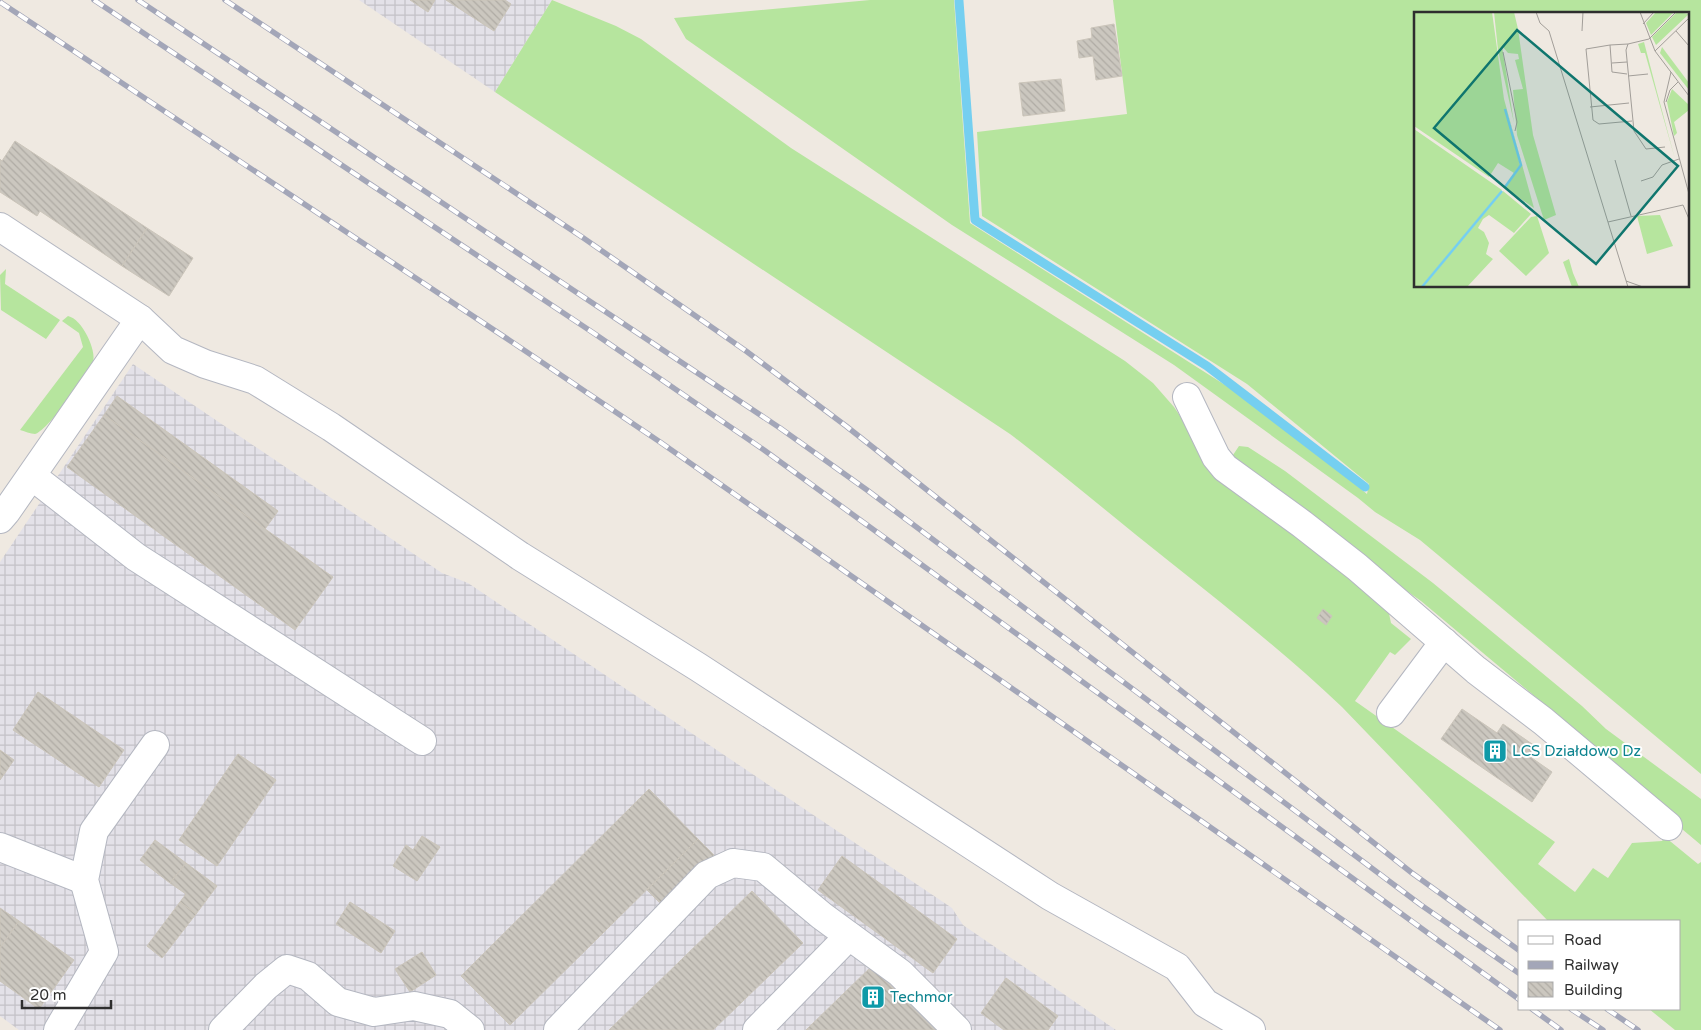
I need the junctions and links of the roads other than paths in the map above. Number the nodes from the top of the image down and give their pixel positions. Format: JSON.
{"nodes":[{"id":1,"x":0,"y":227,"type":"edge"},
{"id":2,"x":140,"y":319,"type":"junction"},
{"id":3,"x":1186,"y":397,"type":"dead end"},
{"id":4,"x":32,"y":476,"type":"junction"},
{"id":5,"x":0,"y":519,"type":"edge"},
{"id":6,"x":1444,"y":642,"type":"junction"},
{"id":7,"x":1392,"y":713,"type":"dead end"},
{"id":8,"x":422,"y":741,"type":"dead end"},
{"id":9,"x":155,"y":745,"type":"dead end"},
{"id":10,"x":1668,"y":826,"type":"dead end"},
{"id":11,"x":0,"y":847,"type":"edge"},
{"id":12,"x":84,"y":880,"type":"junction"},
{"id":13,"x":849,"y":936,"type":"junction"},
{"id":14,"x":58,"y":1030,"type":"edge"},
{"id":15,"x":223,"y":1030,"type":"edge"},
{"id":16,"x":470,"y":1030,"type":"edge"},
{"id":17,"x":558,"y":1030,"type":"edge"},
{"id":18,"x":756,"y":1030,"type":"edge"},
{"id":19,"x":957,"y":1030,"type":"edge"},
{"id":20,"x":1251,"y":1030,"type":"edge"}],
"edges":[{"from":1,"to":2,"type":"street"},
{"from":2,"to":4,"type":"street"},
{"from":2,"to":20,"type":"street"},
{"from":3,"to":6,"type":"street"},
{"from":4,"to":5,"type":"street"},
{"from":4,"to":8,"type":"street"},
{"from":6,"to":7,"type":"street"},
{"from":6,"to":10,"type":"street"},
{"from":9,"to":12,"type":"street"},
{"from":11,"to":12,"type":"street"},
{"from":12,"to":14,"type":"street"},
{"from":13,"to":17,"type":"street"},
{"from":13,"to":18,"type":"street"},
{"from":13,"to":19,"type":"street"},
{"from":15,"to":16,"type":"street"}]}
